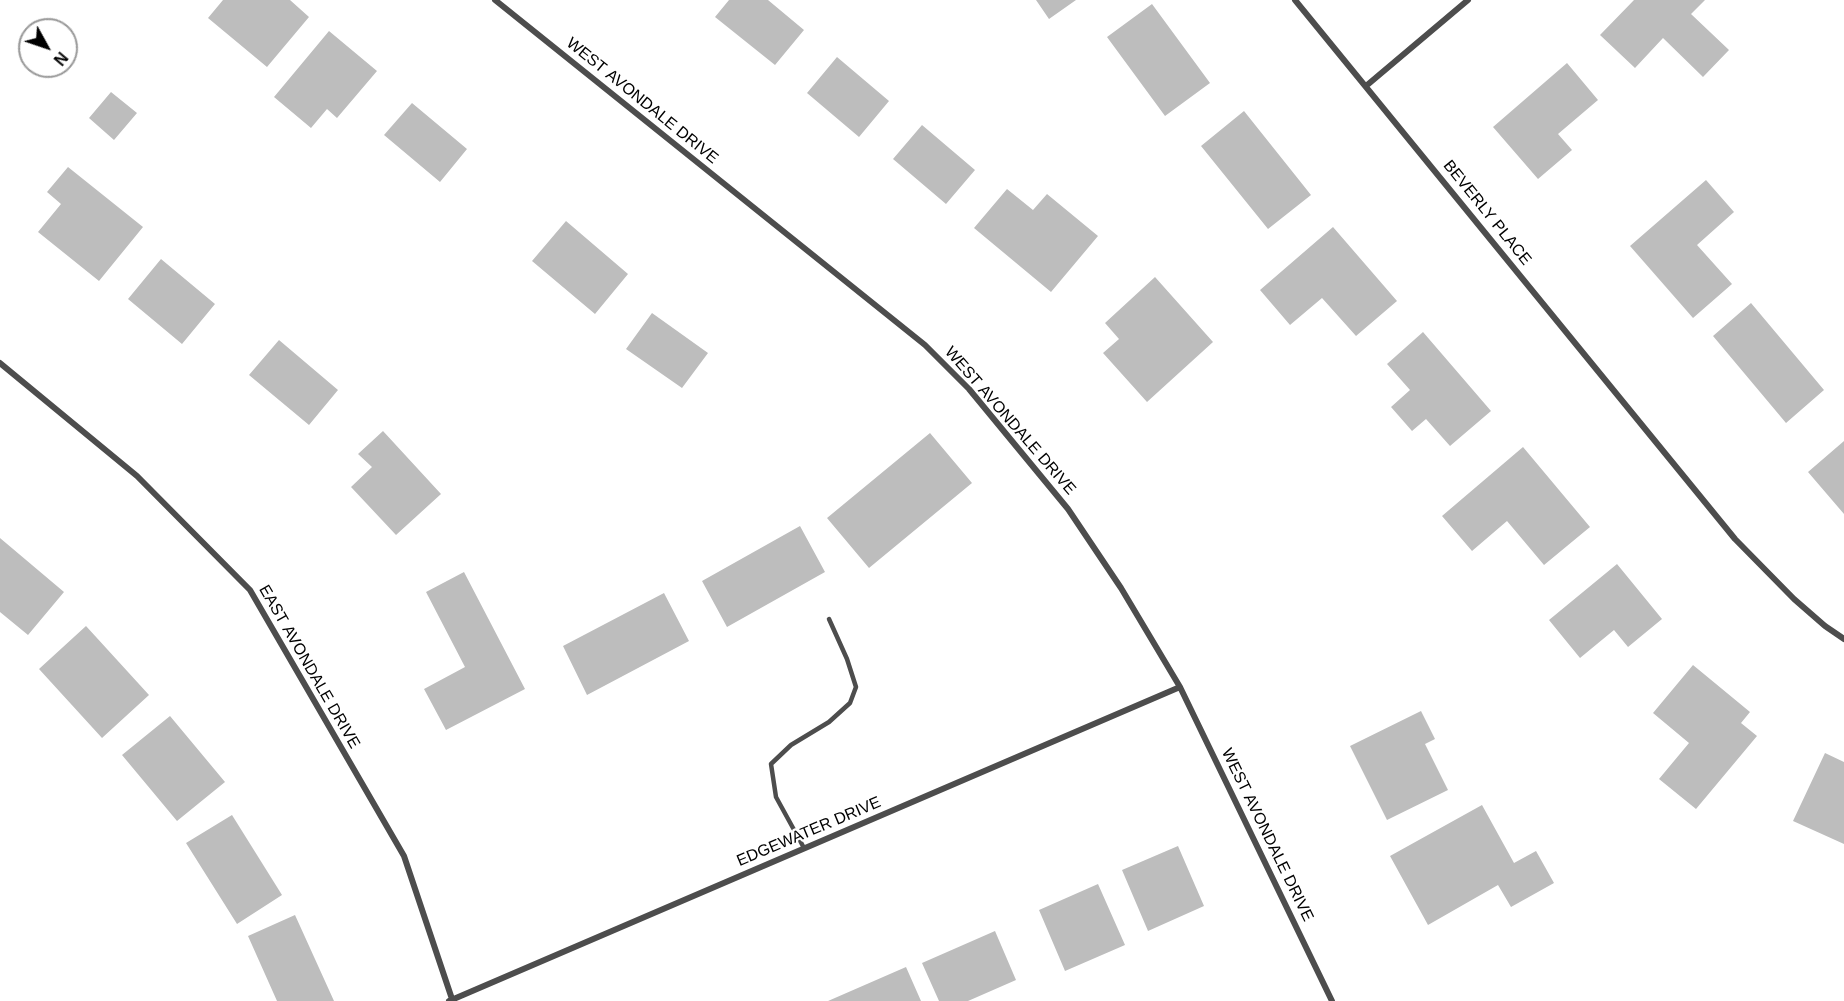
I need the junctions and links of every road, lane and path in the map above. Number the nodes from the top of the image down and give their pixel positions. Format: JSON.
{"nodes":[{"id":1,"x":495,"y":0,"type":"edge"},
{"id":2,"x":1295,"y":0,"type":"edge"},
{"id":3,"x":1468,"y":0,"type":"edge"},
{"id":4,"x":1366,"y":86,"type":"junction"},
{"id":5,"x":0,"y":363,"type":"edge"},
{"id":6,"x":828,"y":619,"type":"dead end"},
{"id":7,"x":1844,"y":639,"type":"edge"},
{"id":8,"x":1180,"y":687,"type":"junction"},
{"id":9,"x":804,"y":848,"type":"junction"},
{"id":10,"x":451,"y":1000,"type":"edge"},
{"id":11,"x":1332,"y":1001,"type":"edge"}],
"edges":[{"from":1,"to":8,"type":"street","name":"WEST AVONDALE DRIVE"},
{"from":2,"to":4,"type":"street","name":"BEVERLY PLACE"},
{"from":3,"to":4,"type":"street"},
{"from":4,"to":7,"type":"street","name":"BEVERLY PLACE"},
{"from":5,"to":10,"type":"street","name":"EAST AVONDALE DRIVE"},
{"from":6,"to":9,"type":"lane"},
{"from":8,"to":9,"type":"street","name":"EDGEWATER DRIVE"},
{"from":8,"to":11,"type":"street","name":"WEST AVONDALE DRIVE"},
{"from":9,"to":10,"type":"street","name":"EDGEWATER DRIVE"}]}
